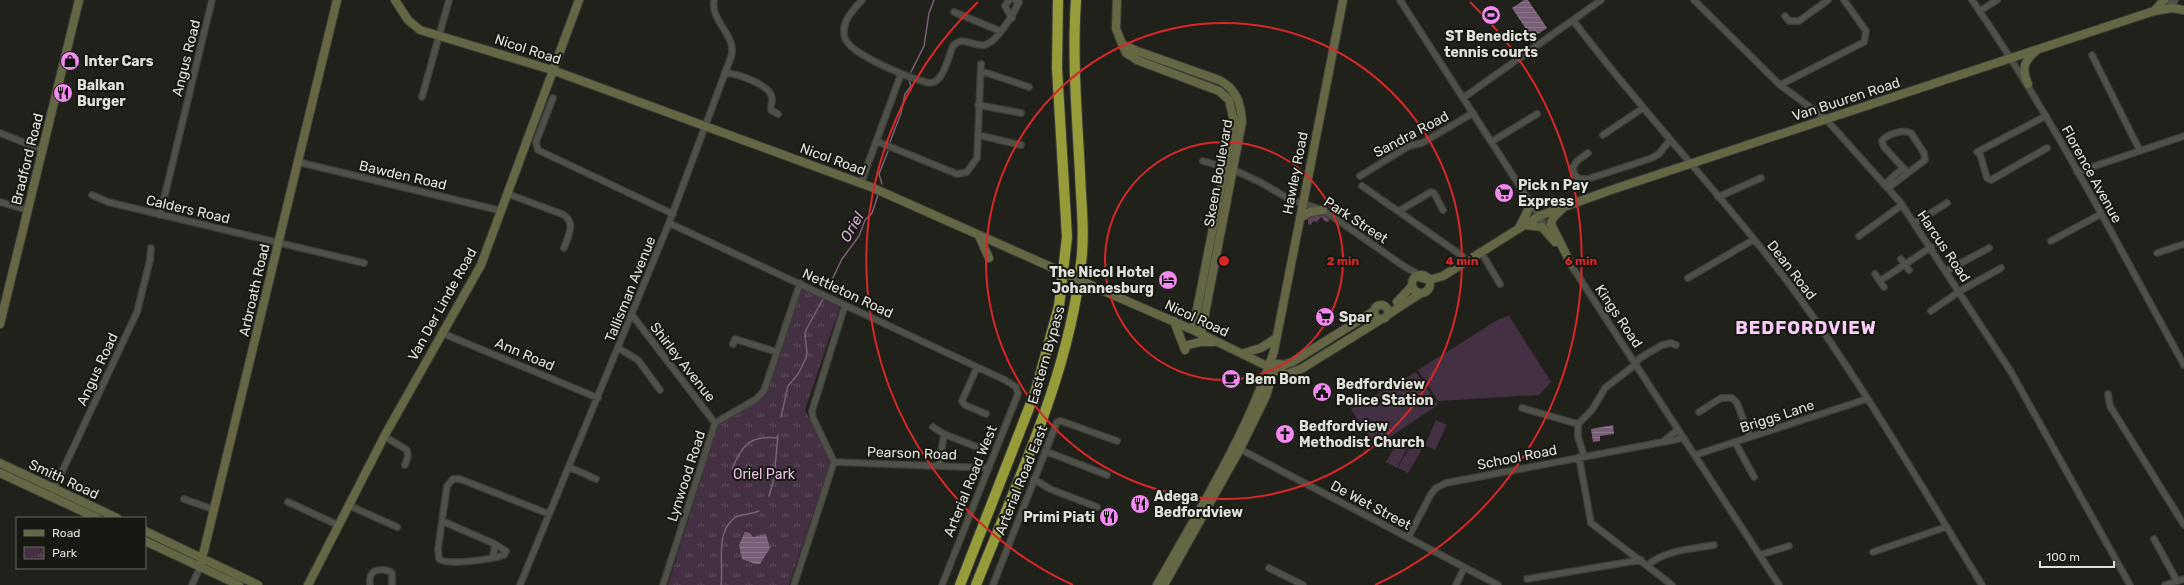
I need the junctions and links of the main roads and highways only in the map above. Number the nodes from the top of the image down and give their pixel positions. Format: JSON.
{"nodes":[{"id":1,"x":79,"y":0,"type":"edge"},
{"id":2,"x":337,"y":0,"type":"edge"},
{"id":3,"x":395,"y":0,"type":"edge"},
{"id":4,"x":579,"y":0,"type":"edge"},
{"id":5,"x":1058,"y":0,"type":"edge"},
{"id":6,"x":1076,"y":0,"type":"edge"},
{"id":7,"x":1117,"y":0,"type":"edge"},
{"id":8,"x":1343,"y":0,"type":"edge"},
{"id":9,"x":2164,"y":0,"type":"edge"},
{"id":10,"x":2172,"y":4,"type":"edge"},
{"id":11,"x":2184,"y":10,"type":"edge"},
{"id":12,"x":2154,"y":11,"type":"junction"},
{"id":13,"x":2037,"y":50,"type":"junction"},
{"id":14,"x":552,"y":70,"type":"junction"},
{"id":15,"x":2028,"y":84,"type":"road end"},
{"id":16,"x":1230,"y":169,"type":"junction"},
{"id":17,"x":1531,"y":204,"type":"road end"},
{"id":18,"x":1564,"y":207,"type":"junction"},
{"id":19,"x":1323,"y":210,"type":"road end"},
{"id":20,"x":1300,"y":218,"type":"junction"},
{"id":21,"x":1223,"y":223,"type":"junction"},
{"id":22,"x":1214,"y":225,"type":"junction"},
{"id":23,"x":1521,"y":226,"type":"junction"},
{"id":24,"x":979,"y":236,"type":"junction"},
{"id":25,"x":1564,"y":254,"type":"road end"},
{"id":26,"x":989,"y":258,"type":"dead end"},
{"id":27,"x":1571,"y":264,"type":"road end"},
{"id":28,"x":1457,"y":267,"type":"junction"},
{"id":29,"x":1424,"y":279,"type":"junction"},
{"id":30,"x":1412,"y":286,"type":"junction"},
{"id":31,"x":1421,"y":293,"type":"junction"},
{"id":32,"x":1374,"y":311,"type":"junction"},
{"id":33,"x":1388,"y":311,"type":"junction"},
{"id":34,"x":1196,"y":315,"type":"junction"},
{"id":35,"x":1380,"y":320,"type":"junction"},
{"id":36,"x":1172,"y":321,"type":"junction"},
{"id":37,"x":0,"y":324,"type":"edge"},
{"id":38,"x":1197,"y":332,"type":"junction"},
{"id":39,"x":1276,"y":338,"type":"junction"},
{"id":40,"x":1219,"y":343,"type":"junction"},
{"id":41,"x":1244,"y":353,"type":"junction"},
{"id":42,"x":1301,"y":356,"type":"junction"},
{"id":43,"x":1272,"y":365,"type":"junction"},
{"id":44,"x":1307,"y":365,"type":"junction"},
{"id":45,"x":1286,"y":374,"type":"junction"},
{"id":46,"x":1268,"y":379,"type":"junction"},
{"id":47,"x":1237,"y":447,"type":"junction"},
{"id":48,"x":0,"y":463,"type":"edge"},
{"id":49,"x":0,"y":473,"type":"edge"},
{"id":50,"x":53,"y":492,"type":"junction"},
{"id":51,"x":95,"y":517,"type":"edge"},
{"id":52,"x":115,"y":517,"type":"edge"},
{"id":53,"x":146,"y":531,"type":"edge"},
{"id":54,"x":146,"y":541,"type":"edge"},
{"id":55,"x":1186,"y":541,"type":"junction"},
{"id":56,"x":203,"y":559,"type":"junction"},
{"id":57,"x":200,"y":567,"type":"junction"},
{"id":58,"x":239,"y":585,"type":"edge"},
{"id":59,"x":258,"y":585,"type":"edge"},
{"id":60,"x":308,"y":585,"type":"edge"},
{"id":61,"x":960,"y":585,"type":"edge"},
{"id":62,"x":976,"y":585,"type":"edge"},
{"id":63,"x":1157,"y":585,"type":"edge"},
{"id":64,"x":1164,"y":585,"type":"edge"}],
"edges":[{"from":1,"to":37,"type":"main road","name":"Bradford Road"},
{"from":2,"to":56,"type":"main road","name":"Arbroath Road"},
{"from":3,"to":14,"type":"main road","name":"Nicol Road"},
{"from":4,"to":14,"type":"main road","name":"Van Der Linde Road"},
{"from":5,"to":61,"type":"highway","name":"Eastern Bypass"},
{"from":6,"to":62,"type":"highway","name":"Eastern Bypass"},
{"from":7,"to":16,"type":"main road","name":"Skeen Boulevard"},
{"from":8,"to":20,"type":"main road","name":"Hawley Road"},
{"from":9,"to":12,"type":"main road"},
{"from":10,"to":11,"type":"main road","name":"Van Buuren Road"},
{"from":10,"to":12,"type":"main road","name":"Van Buuren Road"},
{"from":12,"to":13,"type":"main road","name":"Van Buuren Road"},
{"from":13,"to":15,"type":"main road"},
{"from":13,"to":18,"type":"main road","name":"Van Buuren Road"},
{"from":14,"to":24,"type":"main road","name":"Nicol Road"},
{"from":14,"to":60,"type":"main road","name":"Van Der Linde Road"},
{"from":16,"to":21,"type":"main road","name":"Skeen Boulevard"},
{"from":16,"to":22,"type":"main road","name":"Skeen Boulevard"},
{"from":17,"to":23,"type":"main road"},
{"from":18,"to":23,"type":"main road","name":"Van Buuren Road"},
{"from":18,"to":27,"type":"main road"},
{"from":19,"to":20,"type":"main road"},
{"from":20,"to":39,"type":"main road","name":"Hawley Road"},
{"from":21,"to":22,"type":"main road"},
{"from":21,"to":38,"type":"main road","name":"Skeen Boulevard"},
{"from":22,"to":34,"type":"main road","name":"Skeen Boulevard"},
{"from":23,"to":25,"type":"main road"},
{"from":23,"to":28,"type":"main road","name":"Van Buuren Road"},
{"from":24,"to":26,"type":"main road"},
{"from":24,"to":36,"type":"main road","name":"Nicol Road","bridge":true},
{"from":28,"to":29,"type":"main road"},
{"from":28,"to":29,"type":"main road"},
{"from":29,"to":30,"type":"main road"},
{"from":29,"to":31,"type":"main road"},
{"from":30,"to":31,"type":"main road"},
{"from":30,"to":33,"type":"main road"},
{"from":31,"to":33,"type":"main road"},
{"from":32,"to":33,"type":"main road"},
{"from":32,"to":35,"type":"main road"},
{"from":32,"to":42,"type":"main road"},
{"from":33,"to":35,"type":"main road"},
{"from":34,"to":36,"type":"main road"},
{"from":34,"to":38,"type":"main road","name":"Skeen Boulevard"},
{"from":35,"to":44,"type":"main road"},
{"from":36,"to":38,"type":"main road","name":"Nicol Road"},
{"from":36,"to":40,"type":"main road"},
{"from":38,"to":40,"type":"main road","name":"Nicol Road"},
{"from":39,"to":41,"type":"main road"},
{"from":39,"to":43,"type":"main road","name":"Hawley Road"},
{"from":40,"to":41,"type":"main road","name":"Nicol Road"},
{"from":41,"to":43,"type":"main road","name":"Nicol Road"},
{"from":42,"to":43,"type":"main road"},
{"from":42,"to":44,"type":"main road"},
{"from":43,"to":45,"type":"main road","name":"Nicol Road"},
{"from":43,"to":46,"type":"main road"},
{"from":44,"to":45,"type":"main road"},
{"from":45,"to":46,"type":"main road"},
{"from":46,"to":47,"type":"main road"},
{"from":47,"to":55,"type":"main road"},
{"from":47,"to":55,"type":"main road"},
{"from":48,"to":50,"type":"main road","name":"Smith Road"},
{"from":49,"to":50,"type":"main road","name":"Smith Road"},
{"from":50,"to":51,"type":"main road","name":"Smith Road"},
{"from":50,"to":52,"type":"main road","name":"Smith Road"},
{"from":53,"to":56,"type":"main road"},
{"from":54,"to":57,"type":"main road"},
{"from":55,"to":63,"type":"main road"},
{"from":55,"to":64,"type":"main road"},
{"from":56,"to":57,"type":"main road","name":"Arbroath Road"},
{"from":56,"to":59,"type":"main road"},
{"from":57,"to":58,"type":"main road"}]}
